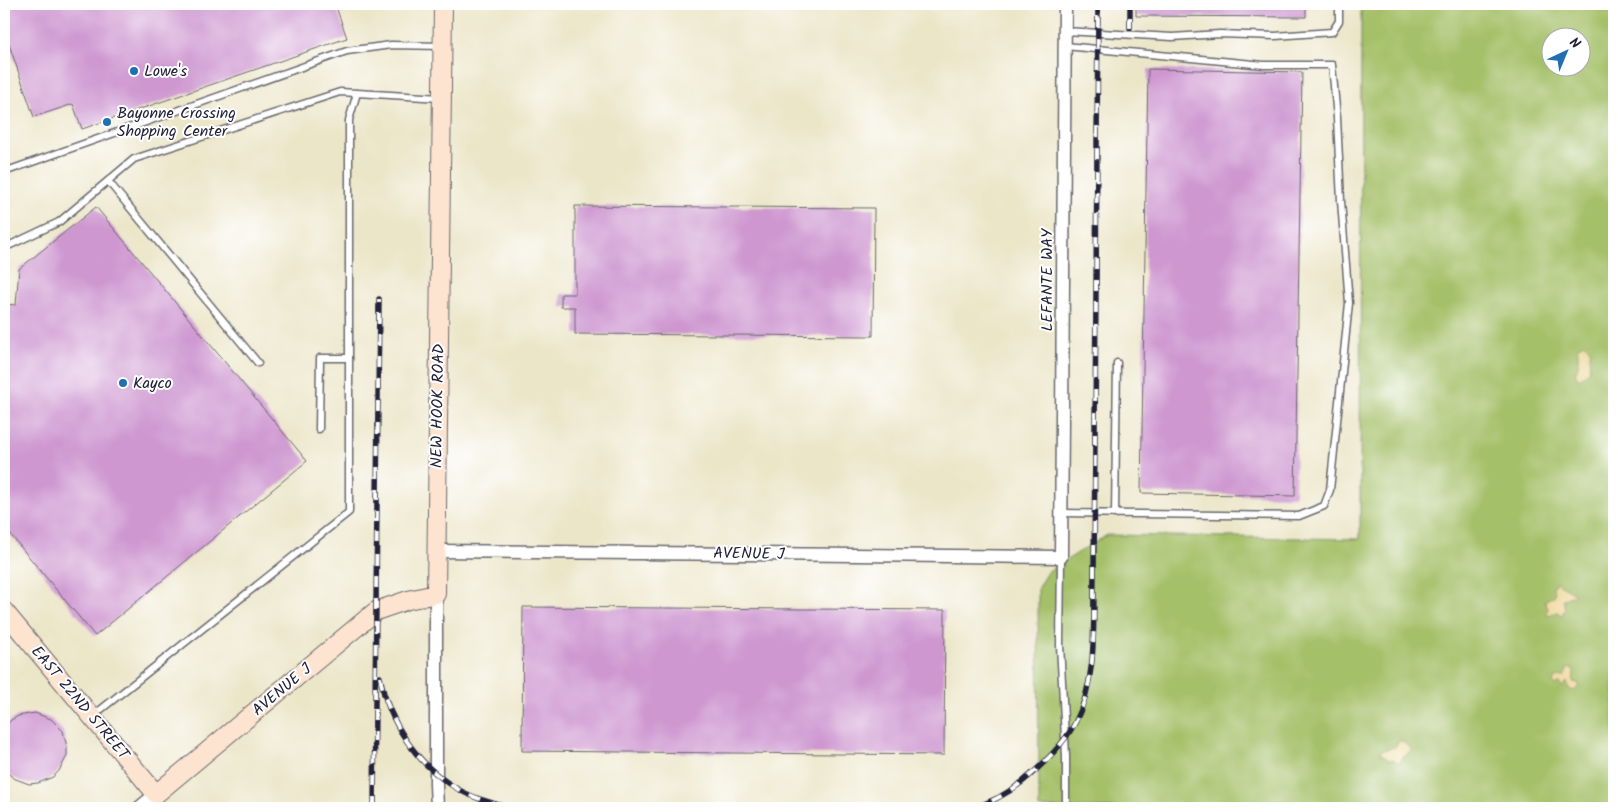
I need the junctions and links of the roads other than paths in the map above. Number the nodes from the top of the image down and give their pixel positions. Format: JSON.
{"nodes":[{"id":1,"x":443,"y":4,"type":"edge"},
{"id":2,"x":1065,"y":4,"type":"edge"},
{"id":3,"x":1340,"y":4,"type":"edge"},
{"id":4,"x":1065,"y":31,"type":"junction"},
{"id":5,"x":443,"y":46,"type":"junction"},
{"id":6,"x":1065,"y":46,"type":"junction"},
{"id":7,"x":357,"y":93,"type":"junction"},
{"id":8,"x":442,"y":98,"type":"junction"},
{"id":9,"x":4,"y":172,"type":"edge"},
{"id":10,"x":108,"y":181,"type":"junction"},
{"id":11,"x":4,"y":248,"type":"edge"},
{"id":12,"x":349,"y":358,"type":"junction"},
{"id":13,"x":258,"y":363,"type":"dead end"},
{"id":14,"x":1117,"y":363,"type":"dead end"},
{"id":15,"x":319,"y":429,"type":"dead end"},
{"id":16,"x":1061,"y":513,"type":"junction"},
{"id":17,"x":1115,"y":514,"type":"junction"},
{"id":18,"x":437,"y":551,"type":"junction"},
{"id":19,"x":1061,"y":557,"type":"junction"},
{"id":20,"x":436,"y":594,"type":"junction"},
{"id":21,"x":4,"y":611,"type":"edge"},
{"id":22,"x":92,"y":717,"type":"junction"},
{"id":23,"x":156,"y":794,"type":"junction"},
{"id":24,"x":139,"y":808,"type":"edge"},
{"id":25,"x":437,"y":808,"type":"edge"},
{"id":26,"x":1066,"y":808,"type":"edge"}],
"edges":[{"from":1,"to":5,"type":"street","name":"NEW HOOK ROAD"},
{"from":2,"to":4,"type":"street","name":"LEFANTE WAY"},
{"from":3,"to":4,"type":"lane"},
{"from":4,"to":6,"type":"street","name":"LEFANTE WAY"},
{"from":5,"to":8,"type":"street","name":"NEW HOOK ROAD"},
{"from":5,"to":9,"type":"lane"},
{"from":6,"to":16,"type":"street","name":"LEFANTE WAY"},
{"from":6,"to":17,"type":"lane"},
{"from":7,"to":8,"type":"lane"},
{"from":7,"to":10,"type":"lane"},
{"from":7,"to":12,"type":"lane"},
{"from":8,"to":18,"type":"street","name":"NEW HOOK ROAD"},
{"from":10,"to":11,"type":"lane"},
{"from":10,"to":13,"type":"lane"},
{"from":12,"to":15,"type":"lane"},
{"from":12,"to":22,"type":"lane"},
{"from":14,"to":17,"type":"lane"},
{"from":16,"to":17,"type":"lane"},
{"from":16,"to":19,"type":"street","name":"LEFANTE WAY"},
{"from":18,"to":19,"type":"street","name":"AVENUE J"},
{"from":18,"to":20,"type":"street","name":"NEW HOOK ROAD"},
{"from":19,"to":26,"type":"lane"},
{"from":20,"to":23,"type":"street","name":"AVENUE J"},
{"from":20,"to":25,"type":"street","name":"NEW HOOK ROAD"},
{"from":21,"to":22,"type":"street","name":"EAST 22ND STREET"},
{"from":22,"to":23,"type":"street","name":"EAST 22ND STREET"},
{"from":23,"to":24,"type":"street","name":"AVENUE J"}]}
